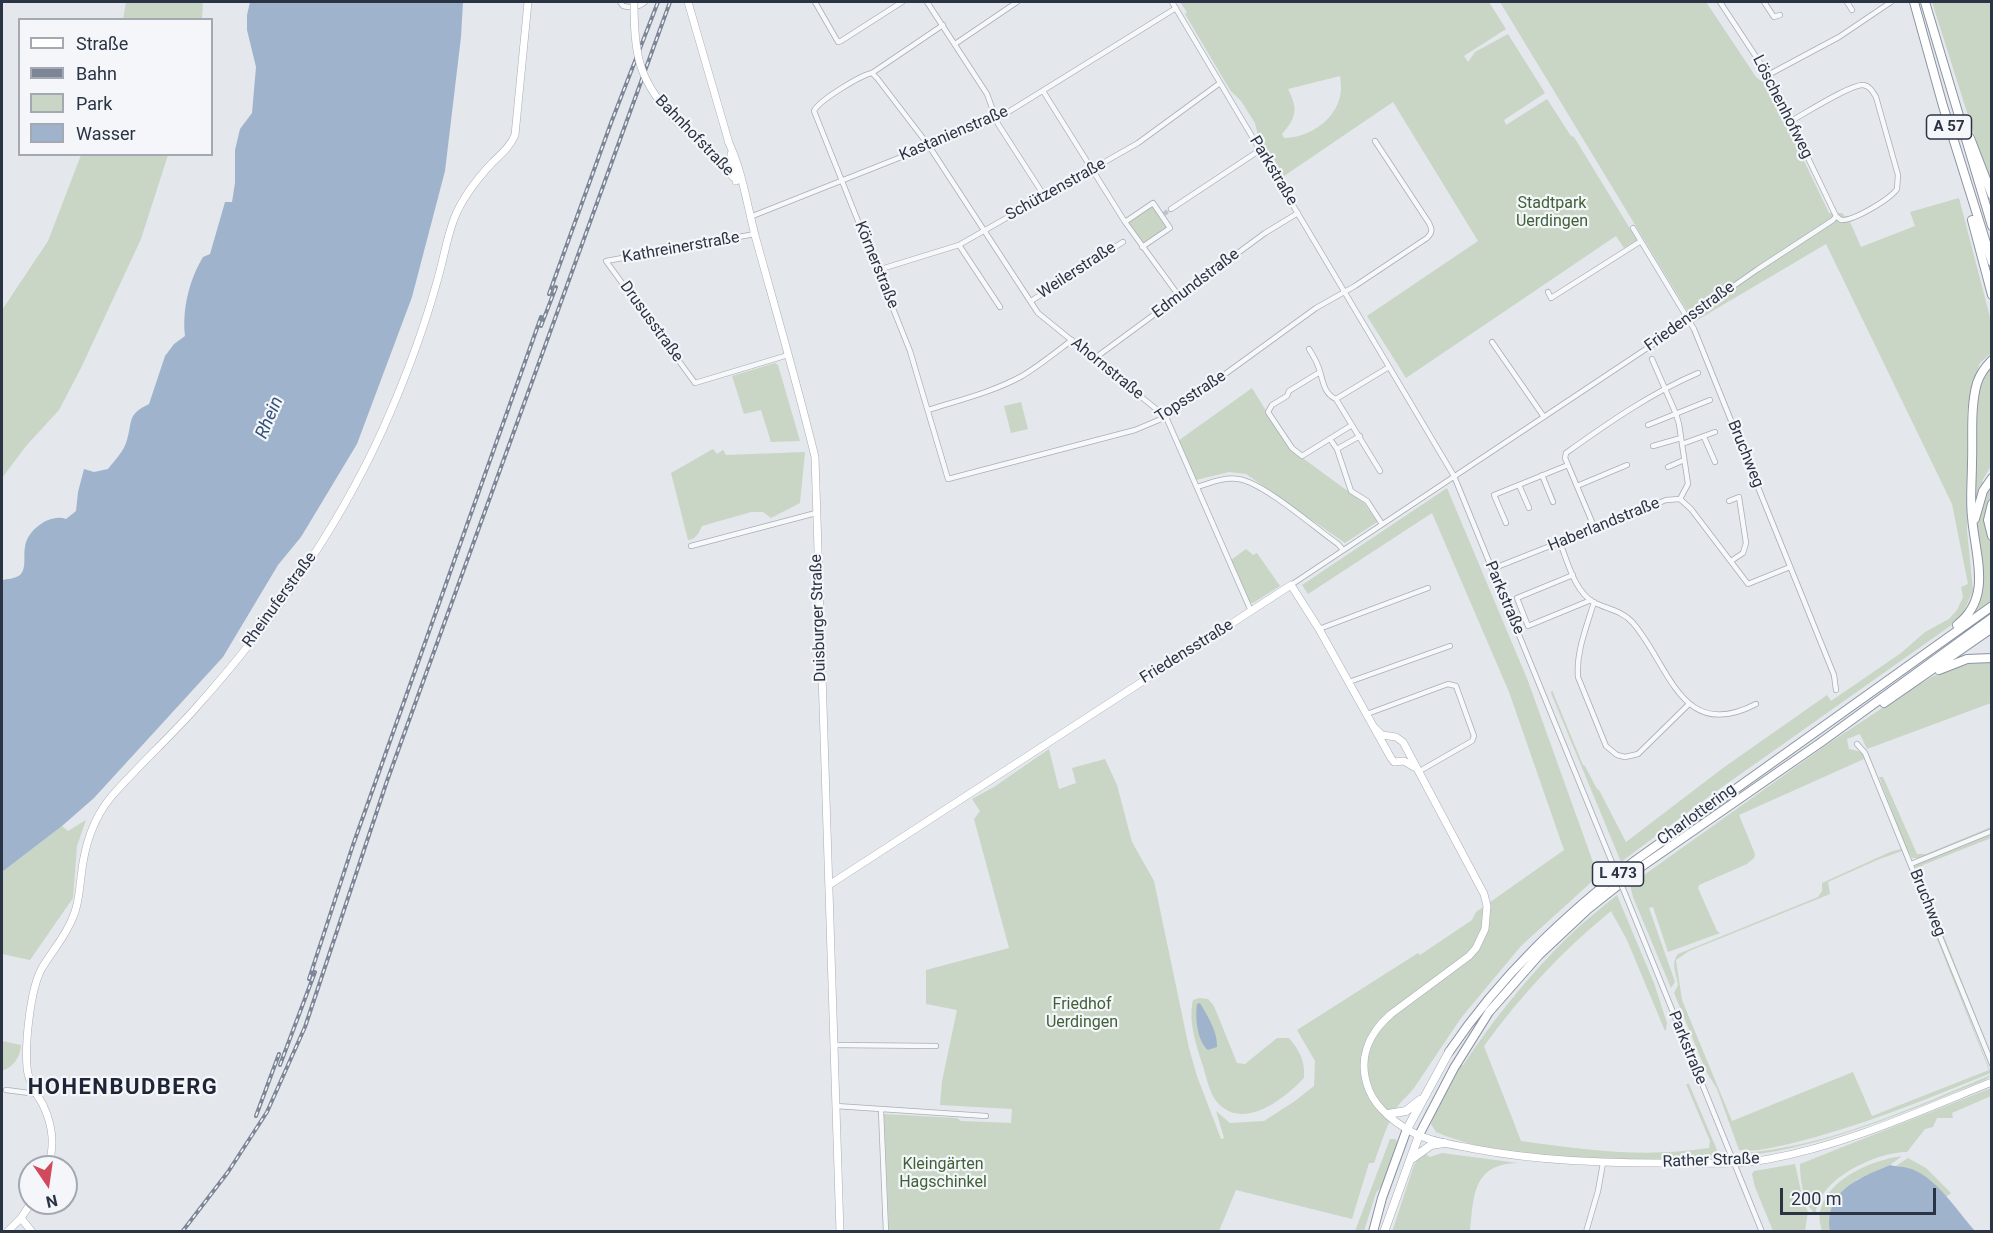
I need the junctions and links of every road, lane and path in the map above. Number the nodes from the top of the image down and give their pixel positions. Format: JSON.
{"nodes":[{"id":1,"x":528,"y":2,"type":"edge"},
{"id":2,"x":620,"y":2,"type":"edge"},
{"id":3,"x":634,"y":2,"type":"edge"},
{"id":4,"x":645,"y":2,"type":"edge"},
{"id":5,"x":688,"y":2,"type":"edge"},
{"id":6,"x":815,"y":2,"type":"edge"},
{"id":7,"x":902,"y":2,"type":"edge"},
{"id":8,"x":935,"y":2,"type":"edge"},
{"id":9,"x":1017,"y":2,"type":"edge"},
{"id":10,"x":1172,"y":2,"type":"edge"},
{"id":11,"x":1720,"y":2,"type":"edge"},
{"id":12,"x":1764,"y":2,"type":"edge"},
{"id":13,"x":1847,"y":2,"type":"edge"},
{"id":14,"x":1891,"y":2,"type":"edge"},
{"id":15,"x":1914,"y":2,"type":"edge"},
{"id":16,"x":1925,"y":2,"type":"edge"},
{"id":17,"x":929,"y":4,"type":"edge"},
{"id":18,"x":1176,"y":8,"type":"junction"},
{"id":19,"x":1852,"y":10,"type":"dead end"},
{"id":20,"x":1780,"y":15,"type":"dead end"},
{"id":21,"x":943,"y":25,"type":"junction"},
{"id":22,"x":955,"y":44,"type":"junction"},
{"id":23,"x":872,"y":73,"type":"junction"},
{"id":24,"x":1768,"y":75,"type":"junction"},
{"id":25,"x":1220,"y":83,"type":"junction"},
{"id":26,"x":1043,"y":91,"type":"junction"},
{"id":27,"x":1958,"y":114,"type":"junction"},
{"id":28,"x":997,"y":119,"type":"junction"},
{"id":29,"x":1791,"y":121,"type":"junction"},
{"id":30,"x":728,"y":141,"type":"junction"},
{"id":31,"x":1375,"y":141,"type":"dead end"},
{"id":32,"x":929,"y":146,"type":"junction"},
{"id":33,"x":1260,"y":150,"type":"junction"},
{"id":34,"x":730,"y":151,"type":"junction"},
{"id":35,"x":717,"y":158,"type":"junction"},
{"id":36,"x":1092,"y":170,"type":"junction"},
{"id":37,"x":736,"y":180,"type":"junction"},
{"id":38,"x":843,"y":180,"type":"junction"},
{"id":39,"x":1965,"y":181,"type":"junction"},
{"id":40,"x":1992,"y":195,"type":"edge"},
{"id":41,"x":1045,"y":197,"type":"junction"},
{"id":42,"x":745,"y":200,"type":"junction"},
{"id":43,"x":1171,"y":210,"type":"tunnel mouth"},
{"id":44,"x":1298,"y":213,"type":"junction"},
{"id":45,"x":1836,"y":216,"type":"junction"},
{"id":46,"x":750,"y":217,"type":"junction"},
{"id":47,"x":1125,"y":222,"type":"junction"},
{"id":48,"x":1992,"y":226,"type":"edge"},
{"id":49,"x":1633,"y":228,"type":"dead end"},
{"id":50,"x":985,"y":230,"type":"junction"},
{"id":51,"x":755,"y":234,"type":"junction"},
{"id":52,"x":1133,"y":234,"type":"junction"},
{"id":53,"x":1641,"y":241,"type":"junction"},
{"id":54,"x":959,"y":245,"type":"junction"},
{"id":55,"x":1142,"y":247,"type":"junction"},
{"id":56,"x":606,"y":261,"type":"joint"},
{"id":57,"x":1992,"y":262,"type":"edge"},
{"id":58,"x":878,"y":270,"type":"junction"},
{"id":59,"x":1345,"y":292,"type":"junction"},
{"id":60,"x":1548,"y":292,"type":"dead end"},
{"id":61,"x":1992,"y":295,"type":"edge"},
{"id":62,"x":1179,"y":296,"type":"junction"},
{"id":63,"x":1031,"y":301,"type":"junction"},
{"id":64,"x":1000,"y":307,"type":"dead end"},
{"id":65,"x":1689,"y":317,"type":"junction"},
{"id":66,"x":1072,"y":340,"type":"junction"},
{"id":67,"x":1492,"y":342,"type":"dead end"},
{"id":68,"x":1309,"y":349,"type":"dead end"},
{"id":69,"x":788,"y":355,"type":"junction"},
{"id":70,"x":1095,"y":358,"type":"junction"},
{"id":71,"x":1652,"y":359,"type":"dead end"},
{"id":72,"x":1992,"y":360,"type":"edge"},
{"id":73,"x":1389,"y":367,"type":"junction"},
{"id":74,"x":1320,"y":372,"type":"junction"},
{"id":75,"x":1698,"y":373,"type":"dead end"},
{"id":76,"x":1664,"y":388,"type":"junction"},
{"id":77,"x":1336,"y":399,"type":"junction"},
{"id":78,"x":1710,"y":400,"type":"dead end"},
{"id":79,"x":928,"y":410,"type":"junction"},
{"id":80,"x":1676,"y":414,"type":"junction"},
{"id":81,"x":1166,"y":417,"type":"junction"},
{"id":82,"x":1544,"y":417,"type":"junction"},
{"id":83,"x":1352,"y":425,"type":"junction"},
{"id":84,"x":1648,"y":425,"type":"dead end"},
{"id":85,"x":1715,"y":432,"type":"dead end"},
{"id":86,"x":1360,"y":436,"type":"junction"},
{"id":87,"x":1704,"y":437,"type":"junction"},
{"id":88,"x":1330,"y":439,"type":"junction"},
{"id":89,"x":1681,"y":441,"type":"junction"},
{"id":90,"x":1653,"y":446,"type":"dead end"},
{"id":91,"x":1337,"y":449,"type":"junction"},
{"id":92,"x":1684,"y":460,"type":"junction"},
{"id":93,"x":1715,"y":462,"type":"dead end"},
{"id":94,"x":1568,"y":465,"type":"junction"},
{"id":95,"x":1627,"y":465,"type":"dead end"},
{"id":96,"x":1668,"y":467,"type":"dead end"},
{"id":97,"x":1380,"y":471,"type":"dead end"},
{"id":98,"x":1542,"y":475,"type":"junction"},
{"id":99,"x":1454,"y":476,"type":"junction"},
{"id":100,"x":1992,"y":478,"type":"edge"},
{"id":101,"x":948,"y":479,"type":"joint"},
{"id":102,"x":1519,"y":485,"type":"junction"},
{"id":103,"x":1577,"y":486,"type":"junction"},
{"id":104,"x":1197,"y":487,"type":"junction"},
{"id":105,"x":1680,"y":499,"type":"junction"},
{"id":106,"x":1729,"y":501,"type":"dead end"},
{"id":107,"x":1553,"y":502,"type":"dead end"},
{"id":108,"x":1992,"y":504,"type":"edge"},
{"id":109,"x":1529,"y":508,"type":"dead end"},
{"id":110,"x":816,"y":513,"type":"junction"},
{"id":111,"x":1506,"y":523,"type":"dead end"},
{"id":112,"x":1382,"y":524,"type":"junction"},
{"id":113,"x":1595,"y":529,"type":"junction"},
{"id":114,"x":1974,"y":530,"type":"junction"},
{"id":115,"x":1992,"y":536,"type":"edge"},
{"id":116,"x":1560,"y":543,"type":"junction"},
{"id":117,"x":691,"y":546,"type":"dead end"},
{"id":118,"x":1343,"y":550,"type":"junction"},
{"id":119,"x":1731,"y":561,"type":"junction"},
{"id":120,"x":1790,"y":567,"type":"junction"},
{"id":121,"x":1492,"y":569,"type":"junction"},
{"id":122,"x":1573,"y":575,"type":"junction"},
{"id":123,"x":1291,"y":585,"type":"junction"},
{"id":124,"x":1428,"y":588,"type":"dead end"},
{"id":125,"x":1592,"y":601,"type":"junction"},
{"id":126,"x":1992,"y":606,"type":"edge"},
{"id":127,"x":1251,"y":611,"type":"junction"},
{"id":128,"x":1992,"y":618,"type":"edge"},
{"id":129,"x":1992,"y":628,"type":"edge"},
{"id":130,"x":1319,"y":629,"type":"junction"},
{"id":131,"x":1450,"y":646,"type":"dead end"},
{"id":132,"x":1992,"y":658,"type":"edge"},
{"id":133,"x":1908,"y":667,"type":"junction"},
{"id":134,"x":1349,"y":682,"type":"junction"},
{"id":135,"x":1912,"y":684,"type":"junction"},
{"id":136,"x":1836,"y":690,"type":"dead end"},
{"id":137,"x":1689,"y":704,"type":"junction"},
{"id":138,"x":1756,"y":704,"type":"dead end"},
{"id":139,"x":1367,"y":714,"type":"junction"},
{"id":140,"x":1375,"y":728,"type":"junction"},
{"id":141,"x":1396,"y":737,"type":"junction"},
{"id":142,"x":1820,"y":743,"type":"junction"},
{"id":143,"x":1857,"y":744,"type":"dead end"},
{"id":144,"x":1384,"y":747,"type":"junction"},
{"id":145,"x":1409,"y":754,"type":"junction"},
{"id":146,"x":1404,"y":762,"type":"junction"},
{"id":147,"x":1417,"y":770,"type":"junction"},
{"id":148,"x":1992,"y":831,"type":"edge"},
{"id":149,"x":1911,"y":864,"type":"junction"},
{"id":150,"x":830,"y":885,"type":"junction"},
{"id":151,"x":834,"y":1045,"type":"junction"},
{"id":152,"x":936,"y":1046,"type":"dead end"},
{"id":153,"x":1449,"y":1052,"type":"joint"},
{"id":154,"x":1992,"y":1064,"type":"edge"},
{"id":155,"x":1992,"y":1082,"type":"edge"},
{"id":156,"x":6,"y":1090,"type":"dead end"},
{"id":157,"x":37,"y":1094,"type":"junction"},
{"id":158,"x":1424,"y":1097,"type":"junction"},
{"id":159,"x":836,"y":1106,"type":"junction"},
{"id":160,"x":881,"y":1110,"type":"junction"},
{"id":161,"x":1388,"y":1114,"type":"junction"},
{"id":162,"x":986,"y":1116,"type":"dead end"},
{"id":163,"x":1407,"y":1129,"type":"junction"},
{"id":164,"x":1419,"y":1135,"type":"junction"},
{"id":165,"x":1444,"y":1143,"type":"junction"},
{"id":166,"x":52,"y":1155,"type":"edge"},
{"id":167,"x":1410,"y":1161,"type":"junction"},
{"id":168,"x":1603,"y":1163,"type":"junction"},
{"id":169,"x":1734,"y":1163,"type":"junction"},
{"id":170,"x":23,"y":1215,"type":"edge"},
{"id":171,"x":21,"y":1218,"type":"junction"},
{"id":172,"x":8,"y":1232,"type":"edge"},
{"id":173,"x":32,"y":1232,"type":"edge"},
{"id":174,"x":840,"y":1232,"type":"edge"},
{"id":175,"x":886,"y":1232,"type":"edge"},
{"id":176,"x":1373,"y":1232,"type":"edge"},
{"id":177,"x":1384,"y":1232,"type":"edge"},
{"id":178,"x":1586,"y":1232,"type":"edge"},
{"id":179,"x":1762,"y":1232,"type":"edge"}],
"edges":[{"from":1,"to":157,"type":"main road","name":"Rheinuferstraße"},
{"from":2,"to":4,"type":"street"},
{"from":3,"to":35,"type":"main road","name":"Bahnhofstraße","bridge":true},
{"from":5,"to":30,"type":"main road","name":"Duisburger Straße"},
{"from":6,"to":7,"type":"street"},
{"from":8,"to":17,"type":"street"},
{"from":9,"to":22,"type":"street"},
{"from":10,"to":18,"type":"street","name":"Parkstraße"},
{"from":11,"to":24,"type":"street","name":"Löschenhofweg"},
{"from":12,"to":20,"type":"street"},
{"from":13,"to":19,"type":"street"},
{"from":14,"to":24,"type":"street"},
{"from":15,"to":39,"type":"highway","number":"A 57"},
{"from":16,"to":27,"type":"highway","number":"A 57"},
{"from":17,"to":21,"type":"street"},
{"from":18,"to":25,"type":"street","name":"Parkstraße"},
{"from":18,"to":26,"type":"street","name":"Kastanienstraße"},
{"from":21,"to":22,"type":"street"},
{"from":21,"to":23,"type":"street"},
{"from":22,"to":28,"type":"street"},
{"from":23,"to":32,"type":"street","name":"Ahornstraße"},
{"from":23,"to":38,"type":"street","name":"Körnerstraße"},
{"from":24,"to":29,"type":"street","name":"Löschenhofweg"},
{"from":25,"to":33,"type":"street","name":"Parkstraße"},
{"from":25,"to":36,"type":"street","name":"Schützenstraße"},
{"from":26,"to":28,"type":"street","name":"Kastanienstraße"},
{"from":26,"to":36,"type":"street"},
{"from":27,"to":40,"type":"highway"},
{"from":27,"to":48,"type":"highway","number":"A 57"},
{"from":28,"to":32,"type":"street","name":"Kastanienstraße"},
{"from":28,"to":41,"type":"street"},
{"from":29,"to":45,"type":"street","name":"Löschenhofweg"},
{"from":29,"to":45,"type":"street"},
{"from":30,"to":34,"type":"main road","name":"Duisburger Straße"},
{"from":30,"to":42,"type":"main road","name":"Duisburger Straße"},
{"from":31,"to":59,"type":"street","name":"Topsstraße"},
{"from":32,"to":38,"type":"street","name":"Kastanienstraße"},
{"from":32,"to":50,"type":"street","name":"Ahornstraße"},
{"from":33,"to":43,"type":"street"},
{"from":33,"to":44,"type":"street","name":"Parkstraße"},
{"from":34,"to":35,"type":"main road"},
{"from":34,"to":37,"type":"main road","name":"Duisburger Straße"},
{"from":35,"to":37,"type":"main road","name":"Bahnhofstraße"},
{"from":36,"to":41,"type":"street","name":"Schützenstraße"},
{"from":36,"to":47,"type":"street"},
{"from":37,"to":42,"type":"main road","name":"Bahnhofstraße"},
{"from":38,"to":46,"type":"street","name":"Kastanienstraße"},
{"from":38,"to":58,"type":"street","name":"Körnerstraße"},
{"from":39,"to":57,"type":"highway","number":"A 57"},
{"from":39,"to":61,"type":"highway"},
{"from":41,"to":50,"type":"street","name":"Schützenstraße"},
{"from":42,"to":46,"type":"main road","name":"Duisburger Straße"},
{"from":44,"to":59,"type":"street","name":"Parkstraße"},
{"from":44,"to":62,"type":"street","name":"Edmundstraße"},
{"from":45,"to":65,"type":"street","name":"Friedensstraße"},
{"from":46,"to":51,"type":"main road","name":"Duisburger Straße"},
{"from":47,"to":52,"type":"street"},
{"from":47,"to":55,"type":"street"},
{"from":49,"to":53,"type":"street","name":"Bruchweg"},
{"from":50,"to":54,"type":"street","name":"Schützenstraße"},
{"from":50,"to":63,"type":"street","name":"Ahornstraße"},
{"from":51,"to":56,"type":"street","name":"Kathreinerstraße"},
{"from":51,"to":69,"type":"main road","name":"Duisburger Straße"},
{"from":52,"to":55,"type":"street"},
{"from":52,"to":63,"type":"street","name":"Weilerstraße"},
{"from":53,"to":60,"type":"street"},
{"from":53,"to":65,"type":"street","name":"Bruchweg"},
{"from":54,"to":58,"type":"street","name":"Schützenstraße"},
{"from":54,"to":64,"type":"street"},
{"from":55,"to":62,"type":"street"},
{"from":56,"to":69,"type":"street","name":"Drususstraße"},
{"from":58,"to":79,"type":"street","name":"Körnerstraße"},
{"from":59,"to":73,"type":"street","name":"Parkstraße"},
{"from":59,"to":81,"type":"street","name":"Topsstraße"},
{"from":62,"to":70,"type":"street","name":"Edmundstraße"},
{"from":63,"to":66,"type":"street","name":"Ahornstraße"},
{"from":65,"to":82,"type":"street","name":"Friedensstraße"},
{"from":65,"to":120,"type":"street","name":"Bruchweg"},
{"from":66,"to":70,"type":"street","name":"Ahornstraße"},
{"from":66,"to":79,"type":"street"},
{"from":67,"to":82,"type":"street"},
{"from":68,"to":74,"type":"street"},
{"from":69,"to":110,"type":"main road","name":"Duisburger Straße"},
{"from":70,"to":81,"type":"street","name":"Ahornstraße"},
{"from":71,"to":76,"type":"street","name":"Haberlandstraße"},
{"from":72,"to":114,"type":"highway"},
{"from":73,"to":77,"type":"street"},
{"from":73,"to":99,"type":"street","name":"Parkstraße"},
{"from":74,"to":77,"type":"street"},
{"from":74,"to":88,"type":"street"},
{"from":75,"to":76,"type":"street"},
{"from":76,"to":80,"type":"street","name":"Haberlandstraße"},
{"from":76,"to":94,"type":"street"},
{"from":77,"to":83,"type":"street"},
{"from":78,"to":80,"type":"street"},
{"from":79,"to":101,"type":"street","name":"Körnerstraße"},
{"from":80,"to":84,"type":"street"},
{"from":80,"to":89,"type":"street","name":"Haberlandstraße"},
{"from":81,"to":101,"type":"street","name":"Topsstraße"},
{"from":81,"to":104,"type":"street","name":"Ahornstraße"},
{"from":82,"to":99,"type":"street","name":"Friedensstraße"},
{"from":83,"to":86,"type":"street"},
{"from":83,"to":88,"type":"street"},
{"from":85,"to":87,"type":"street"},
{"from":86,"to":91,"type":"street"},
{"from":86,"to":97,"type":"street"},
{"from":87,"to":89,"type":"street"},
{"from":87,"to":93,"type":"street"},
{"from":88,"to":91,"type":"street"},
{"from":89,"to":90,"type":"street"},
{"from":89,"to":92,"type":"street","name":"Haberlandstraße"},
{"from":91,"to":112,"type":"street"},
{"from":92,"to":96,"type":"street"},
{"from":92,"to":105,"type":"street","name":"Haberlandstraße"},
{"from":94,"to":98,"type":"street"},
{"from":94,"to":103,"type":"street"},
{"from":95,"to":103,"type":"street"},
{"from":98,"to":102,"type":"street"},
{"from":98,"to":107,"type":"street"},
{"from":99,"to":112,"type":"street","name":"Friedensstraße"},
{"from":99,"to":121,"type":"street","name":"Parkstraße"},
{"from":100,"to":114,"type":"highway"},
{"from":102,"to":109,"type":"street"},
{"from":102,"to":111,"type":"street"},
{"from":103,"to":113,"type":"street"},
{"from":104,"to":118,"type":"street"},
{"from":104,"to":127,"type":"street","name":"Ahornstraße"},
{"from":105,"to":113,"type":"street","name":"Haberlandstraße"},
{"from":105,"to":119,"type":"street"},
{"from":106,"to":119,"type":"street"},
{"from":108,"to":115,"type":"highway"},
{"from":110,"to":117,"type":"street"},
{"from":110,"to":150,"type":"main road","name":"Duisburger Straße"},
{"from":112,"to":118,"type":"street","name":"Friedensstraße"},
{"from":113,"to":116,"type":"street","name":"Haberlandstraße"},
{"from":114,"to":133,"type":"highway"},
{"from":116,"to":121,"type":"street","name":"Haberlandstraße"},
{"from":116,"to":122,"type":"street"},
{"from":118,"to":123,"type":"street","name":"Friedensstraße"},
{"from":119,"to":120,"type":"street"},
{"from":120,"to":136,"type":"street","name":"Bruchweg"},
{"from":121,"to":169,"type":"street","name":"Parkstraße","bridge":true},
{"from":122,"to":125,"type":"street"},
{"from":122,"to":125,"type":"street"},
{"from":123,"to":127,"type":"main road","name":"Friedensstraße"},
{"from":123,"to":130,"type":"main road"},
{"from":124,"to":130,"type":"street"},
{"from":125,"to":137,"type":"street"},
{"from":125,"to":137,"type":"street"},
{"from":126,"to":133,"type":"highway","name":"Charlottering","number":"L 473"},
{"from":127,"to":150,"type":"main road","name":"Friedensstraße"},
{"from":128,"to":142,"type":"highway","name":"Charlottering","number":"L 473"},
{"from":129,"to":135,"type":"highway"},
{"from":130,"to":134,"type":"main road"},
{"from":131,"to":134,"type":"street"},
{"from":132,"to":135,"type":"highway"},
{"from":133,"to":153,"type":"highway","name":"Charlottering","number":"L 473"},
{"from":134,"to":139,"type":"main road"},
{"from":135,"to":142,"type":"highway"},
{"from":137,"to":138,"type":"street"},
{"from":139,"to":140,"type":"main road"},
{"from":139,"to":147,"type":"street"},
{"from":140,"to":141,"type":"main road"},
{"from":140,"to":144,"type":"main road"},
{"from":141,"to":144,"type":"main road"},
{"from":141,"to":145,"type":"main road"},
{"from":142,"to":164,"type":"highway","name":"Charlottering","number":"L 473"},
{"from":143,"to":149,"type":"street","name":"Bruchweg"},
{"from":144,"to":146,"type":"main road"},
{"from":145,"to":146,"type":"main road"},
{"from":145,"to":147,"type":"main road","name":"Rather Straße"},
{"from":146,"to":147,"type":"main road"},
{"from":147,"to":161,"type":"main road","name":"Rather Straße"},
{"from":148,"to":149,"type":"street"},
{"from":149,"to":154,"type":"street","name":"Bruchweg"},
{"from":150,"to":151,"type":"main road","name":"Duisburger Straße"},
{"from":151,"to":152,"type":"street"},
{"from":151,"to":159,"type":"main road","name":"Duisburger Straße"},
{"from":153,"to":158,"type":"main road","name":"Charlottering","number":"L 473"},
{"from":155,"to":169,"type":"main road","name":"Rather Straße"},
{"from":156,"to":157,"type":"street"},
{"from":157,"to":166,"type":"main road","name":"Rheinuferstraße"},
{"from":158,"to":161,"type":"main road"},
{"from":158,"to":163,"type":"main road","name":"Charlottering","number":"L 473"},
{"from":159,"to":160,"type":"street"},
{"from":159,"to":174,"type":"main road","name":"Duisburger Straße"},
{"from":160,"to":162,"type":"street"},
{"from":160,"to":175,"type":"street"},
{"from":161,"to":163,"type":"main road","name":"Rather Straße"},
{"from":163,"to":164,"type":"main road","name":"Rather Straße"},
{"from":163,"to":176,"type":"highway","name":"Charlottering","number":"L 473"},
{"from":164,"to":165,"type":"main road","name":"Rather Straße"},
{"from":164,"to":167,"type":"main road","name":"Charlottering","number":"L 473"},
{"from":165,"to":167,"type":"main road"},
{"from":165,"to":168,"type":"main road","name":"Rather Straße"},
{"from":167,"to":177,"type":"main road","name":"Charlottering","number":"L 473"},
{"from":168,"to":169,"type":"main road","name":"Rather Straße"},
{"from":168,"to":178,"type":"street"},
{"from":169,"to":179,"type":"street","name":"Parkstraße"},
{"from":170,"to":171,"type":"main road"},
{"from":171,"to":172,"type":"main road"},
{"from":171,"to":173,"type":"main road"}]}
